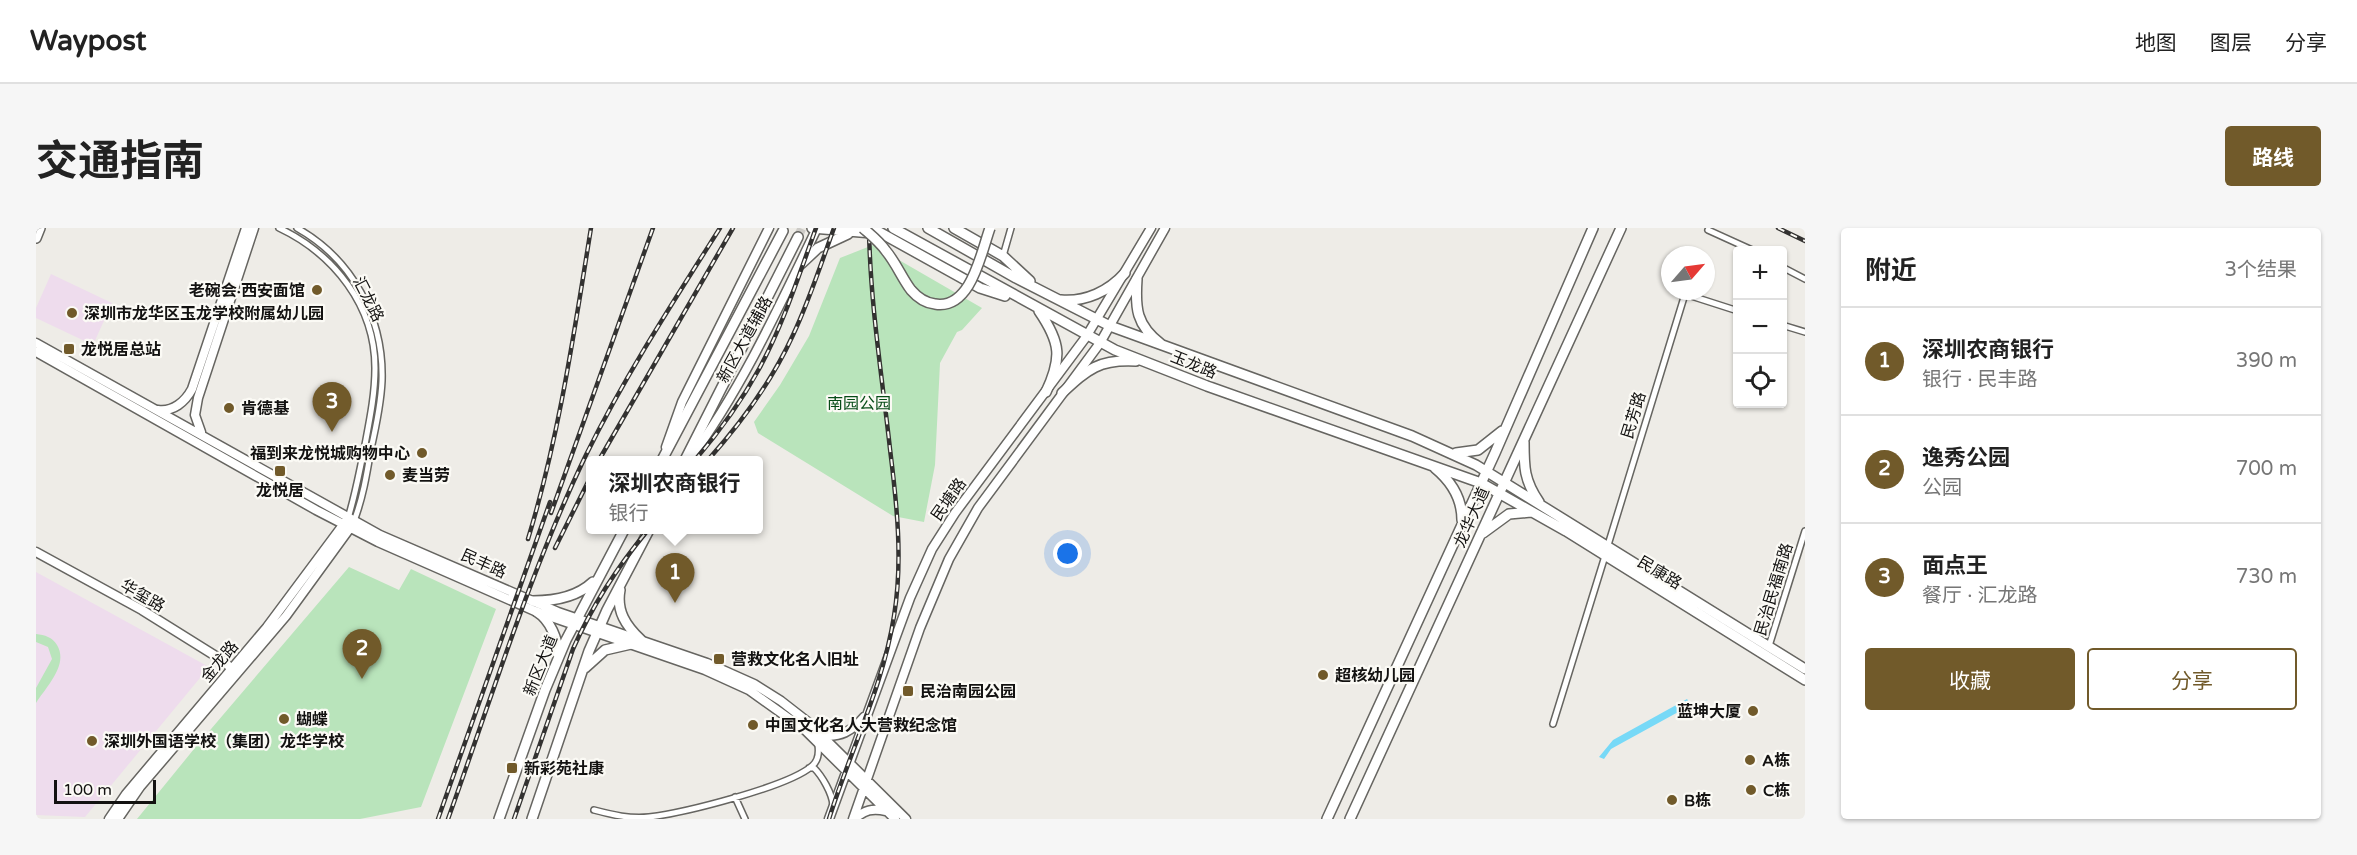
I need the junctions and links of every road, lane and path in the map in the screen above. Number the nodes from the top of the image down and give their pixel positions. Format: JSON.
{"nodes":[{"id":1,"x":40,"y":228,"type":"edge"},
{"id":2,"x":246,"y":228,"type":"edge"},
{"id":3,"x":254,"y":228,"type":"edge"},
{"id":4,"x":279,"y":228,"type":"edge"},
{"id":5,"x":297,"y":228,"type":"edge"},
{"id":6,"x":769,"y":228,"type":"edge"},
{"id":7,"x":815,"y":228,"type":"edge"},
{"id":8,"x":872,"y":228,"type":"edge"},
{"id":9,"x":893,"y":228,"type":"edge"},
{"id":10,"x":928,"y":228,"type":"edge"},
{"id":11,"x":954,"y":228,"type":"edge"},
{"id":12,"x":990,"y":228,"type":"edge"},
{"id":13,"x":1011,"y":228,"type":"edge"},
{"id":14,"x":1151,"y":228,"type":"edge"},
{"id":15,"x":1165,"y":228,"type":"edge"},
{"id":16,"x":1593,"y":228,"type":"edge"},
{"id":17,"x":1621,"y":228,"type":"edge"},
{"id":18,"x":860,"y":230,"type":"edge"},
{"id":19,"x":1708,"y":230,"type":"edge"},
{"id":20,"x":783,"y":231,"type":"dead end"},
{"id":21,"x":882,"y":235,"type":"junction"},
{"id":22,"x":36,"y":237,"type":"edge"},
{"id":23,"x":798,"y":237,"type":"tunnel mouth"},
{"id":24,"x":1743,"y":246,"type":"edge"},
{"id":25,"x":1139,"y":249,"type":"junction"},
{"id":26,"x":1150,"y":255,"type":"junction"},
{"id":27,"x":1003,"y":256,"type":"junction"},
{"id":28,"x":801,"y":264,"type":"junction"},
{"id":29,"x":1787,"y":270,"type":"edge"},
{"id":30,"x":1125,"y":273,"type":"junction"},
{"id":31,"x":1137,"y":279,"type":"junction"},
{"id":32,"x":1805,"y":279,"type":"edge"},
{"id":33,"x":1036,"y":287,"type":"junction"},
{"id":34,"x":1062,"y":301,"type":"junction"},
{"id":35,"x":1024,"y":302,"type":"junction"},
{"id":36,"x":1038,"y":309,"type":"junction"},
{"id":37,"x":1733,"y":310,"type":"edge"},
{"id":38,"x":1056,"y":319,"type":"junction"},
{"id":39,"x":1097,"y":320,"type":"junction"},
{"id":40,"x":1110,"y":326,"type":"junction"},
{"id":41,"x":1787,"y":327,"type":"edge"},
{"id":42,"x":1805,"y":332,"type":"edge"},
{"id":43,"x":1086,"y":336,"type":"junction"},
{"id":44,"x":1142,"y":339,"type":"junction"},
{"id":45,"x":36,"y":343,"type":"edge"},
{"id":46,"x":1100,"y":343,"type":"junction"},
{"id":47,"x":1165,"y":347,"type":"junction"},
{"id":48,"x":36,"y":352,"type":"edge"},
{"id":49,"x":1134,"y":357,"type":"junction"},
{"id":50,"x":1150,"y":362,"type":"junction"},
{"id":51,"x":1046,"y":392,"type":"junction"},
{"id":52,"x":1062,"y":393,"type":"junction"},
{"id":53,"x":157,"y":410,"type":"junction"},
{"id":54,"x":1507,"y":425,"type":"junction"},
{"id":55,"x":203,"y":435,"type":"junction"},
{"id":56,"x":1412,"y":436,"type":"junction"},
{"id":57,"x":1525,"y":436,"type":"junction"},
{"id":58,"x":1449,"y":451,"type":"junction"},
{"id":59,"x":1405,"y":454,"type":"junction"},
{"id":60,"x":663,"y":456,"type":"edge"},
{"id":61,"x":664,"y":456,"type":"edge"},
{"id":62,"x":689,"y":456,"type":"edge"},
{"id":63,"x":690,"y":456,"type":"edge"},
{"id":64,"x":1431,"y":464,"type":"junction"},
{"id":65,"x":1486,"y":471,"type":"junction"},
{"id":66,"x":1504,"y":482,"type":"junction"},
{"id":67,"x":1481,"y":483,"type":"junction"},
{"id":68,"x":1499,"y":493,"type":"junction"},
{"id":69,"x":1543,"y":506,"type":"junction"},
{"id":70,"x":1534,"y":513,"type":"junction"},
{"id":71,"x":349,"y":523,"type":"junction"},
{"id":72,"x":1462,"y":524,"type":"junction"},
{"id":73,"x":1805,"y":531,"type":"edge"},
{"id":74,"x":622,"y":534,"type":"edge"},
{"id":75,"x":647,"y":534,"type":"edge"},
{"id":76,"x":1479,"y":537,"type":"junction"},
{"id":77,"x":1608,"y":545,"type":"junction"},
{"id":78,"x":36,"y":552,"type":"edge"},
{"id":79,"x":1605,"y":556,"type":"junction"},
{"id":80,"x":597,"y":579,"type":"junction"},
{"id":81,"x":620,"y":585,"type":"junction"},
{"id":82,"x":533,"y":601,"type":"junction"},
{"id":83,"x":537,"y":612,"type":"junction"},
{"id":84,"x":574,"y":622,"type":"junction"},
{"id":85,"x":598,"y":630,"type":"junction"},
{"id":86,"x":636,"y":642,"type":"junction"},
{"id":87,"x":1768,"y":650,"type":"junction"},
{"id":88,"x":558,"y":657,"type":"junction"},
{"id":89,"x":232,"y":669,"type":"junction"},
{"id":90,"x":1805,"y":669,"type":"edge"},
{"id":91,"x":581,"y":672,"type":"junction"},
{"id":92,"x":1805,"y":680,"type":"edge"},
{"id":93,"x":867,"y":712,"type":"junction"},
{"id":94,"x":1553,"y":724,"type":"dead end"},
{"id":95,"x":819,"y":737,"type":"junction"},
{"id":96,"x":847,"y":766,"type":"junction"},
{"id":97,"x":808,"y":769,"type":"junction"},
{"id":98,"x":866,"y":785,"type":"junction"},
{"id":99,"x":735,"y":797,"type":"junction"},
{"id":100,"x":833,"y":807,"type":"junction"},
{"id":101,"x":594,"y":810,"type":"dead end"},
{"id":102,"x":887,"y":812,"type":"junction"},
{"id":103,"x":631,"y":818,"type":"edge"},
{"id":104,"x":109,"y":819,"type":"edge"},
{"id":105,"x":118,"y":819,"type":"edge"},
{"id":106,"x":500,"y":819,"type":"edge"},
{"id":107,"x":532,"y":819,"type":"edge"},
{"id":108,"x":744,"y":819,"type":"edge"},
{"id":109,"x":829,"y":819,"type":"edge"},
{"id":110,"x":854,"y":819,"type":"edge"},
{"id":111,"x":895,"y":819,"type":"edge"},
{"id":112,"x":906,"y":819,"type":"edge"},
{"id":113,"x":1327,"y":819,"type":"edge"},
{"id":114,"x":1350,"y":819,"type":"edge"}],
"edges":[{"from":1,"to":22,"type":"main road"},
{"from":2,"to":53,"type":"main road"},
{"from":3,"to":55,"type":"main road"},
{"from":4,"to":71,"type":"street","name":"汇龙路"},
{"from":5,"to":71,"type":"street","name":"汇龙路"},
{"from":6,"to":60,"type":"main road","name":"新区大道辅路"},
{"from":7,"to":18,"type":"main road"},
{"from":7,"to":28,"type":"main road","name":"新区大道辅路"},
{"from":8,"to":21,"type":"main road"},
{"from":9,"to":35,"type":"main road","name":"玉龙路"},
{"from":10,"to":33,"type":"main road","name":"玉龙路"},
{"from":11,"to":27,"type":"main road"},
{"from":12,"to":18,"type":"main road","bridge":true},
{"from":13,"to":27,"type":"street"},
{"from":14,"to":25,"type":"main road","name":"民塘路"},
{"from":15,"to":26,"type":"main road","name":"民塘路"},
{"from":16,"to":54,"type":"main road","name":"龙华大道"},
{"from":17,"to":57,"type":"main road","name":"龙华大道"},
{"from":18,"to":21,"type":"main road"},
{"from":18,"to":28,"type":"main road"},
{"from":19,"to":24,"type":"street"},
{"from":20,"to":61,"type":"main road"},
{"from":21,"to":35,"type":"main road"},
{"from":23,"to":62,"type":"main road"},
{"from":25,"to":26,"type":"main road"},
{"from":25,"to":30,"type":"main road","name":"民塘路"},
{"from":26,"to":31,"type":"main road","name":"民塘路"},
{"from":27,"to":33,"type":"main road"},
{"from":28,"to":63,"type":"main road","name":"新区大道辅路"},
{"from":29,"to":32,"type":"street"},
{"from":30,"to":34,"type":"main road"},
{"from":30,"to":39,"type":"main road","name":"民塘路"},
{"from":31,"to":40,"type":"main road","name":"民塘路"},
{"from":31,"to":47,"type":"main road"},
{"from":33,"to":34,"type":"main road","name":"玉龙路"},
{"from":34,"to":38,"type":"main road"},
{"from":34,"to":39,"type":"main road","name":"玉龙路"},
{"from":35,"to":36,"type":"main road","name":"玉龙路"},
{"from":36,"to":38,"type":"main road","name":"玉龙路"},
{"from":36,"to":51,"type":"main road"},
{"from":37,"to":77,"type":"street","name":"民芳路"},
{"from":38,"to":43,"type":"main road","name":"玉龙路"},
{"from":39,"to":40,"type":"main road","name":"玉龙路"},
{"from":39,"to":43,"type":"main road","name":"民塘路"},
{"from":40,"to":44,"type":"main road","name":"玉龙路"},
{"from":40,"to":46,"type":"main road","name":"民塘路"},
{"from":41,"to":42,"type":"street"},
{"from":43,"to":46,"type":"main road","name":"玉龙路"},
{"from":43,"to":51,"type":"main road","name":"民塘路"},
{"from":44,"to":47,"type":"main road","name":"玉龙路"},
{"from":44,"to":49,"type":"main road"},
{"from":45,"to":53,"type":"main road","name":"民丰路"},
{"from":46,"to":49,"type":"main road","name":"玉龙路"},
{"from":46,"to":52,"type":"main road","name":"民塘路"},
{"from":47,"to":56,"type":"main road","name":"玉龙路"},
{"from":48,"to":71,"type":"main road","name":"民丰路"},
{"from":49,"to":50,"type":"main road","name":"玉龙路"},
{"from":50,"to":52,"type":"main road"},
{"from":50,"to":59,"type":"main road","name":"玉龙路"},
{"from":51,"to":93,"type":"main road","name":"民塘路"},
{"from":52,"to":98,"type":"main road","name":"民塘路"},
{"from":53,"to":55,"type":"main road","name":"民丰路"},
{"from":54,"to":58,"type":"main road"},
{"from":54,"to":65,"type":"main road","name":"龙华大道"},
{"from":55,"to":71,"type":"main road","name":"民丰路"},
{"from":56,"to":58,"type":"main road","name":"玉龙路"},
{"from":56,"to":59,"type":"main road"},
{"from":57,"to":66,"type":"main road","name":"龙华大道"},
{"from":57,"to":69,"type":"main road"},
{"from":58,"to":65,"type":"main road","name":"玉龙路"},
{"from":59,"to":64,"type":"main road","name":"玉龙路"},
{"from":64,"to":67,"type":"main road","name":"玉龙路"},
{"from":64,"to":72,"type":"main road"},
{"from":65,"to":66,"type":"main road","name":"玉龙路"},
{"from":65,"to":67,"type":"main road","name":"龙华大道"},
{"from":66,"to":68,"type":"main road","name":"龙华大道"},
{"from":66,"to":69,"type":"main road","name":"民康路"},
{"from":67,"to":68,"type":"main road","name":"玉龙路"},
{"from":67,"to":72,"type":"main road","name":"龙华大道"},
{"from":68,"to":70,"type":"main road","name":"民康路"},
{"from":68,"to":76,"type":"main road","name":"龙华大道"},
{"from":69,"to":77,"type":"main road","name":"民康路"},
{"from":70,"to":76,"type":"main road"},
{"from":70,"to":79,"type":"main road","name":"民康路"},
{"from":71,"to":82,"type":"main road","name":"民丰路"},
{"from":71,"to":83,"type":"main road","name":"民丰路"},
{"from":71,"to":89,"type":"main road","name":"金龙路"},
{"from":71,"to":105,"type":"main road","name":"金龙路"},
{"from":72,"to":113,"type":"main road","name":"龙华大道"},
{"from":73,"to":87,"type":"street","name":"民治民福南路"},
{"from":74,"to":80,"type":"main road","name":"新区大道"},
{"from":75,"to":81,"type":"main road"},
{"from":76,"to":114,"type":"main road","name":"龙华大道"},
{"from":77,"to":87,"type":"main road","name":"民康路"},
{"from":78,"to":89,"type":"main road","name":"华玺路"},
{"from":79,"to":87,"type":"main road","name":"民康路"},
{"from":79,"to":94,"type":"street"},
{"from":80,"to":82,"type":"main road"},
{"from":80,"to":84,"type":"main road","name":"新区大道"},
{"from":81,"to":85,"type":"main road"},
{"from":81,"to":86,"type":"main road"},
{"from":82,"to":84,"type":"main road","name":"民丰路"},
{"from":83,"to":84,"type":"main road","name":"民丰路"},
{"from":83,"to":88,"type":"main road"},
{"from":84,"to":85,"type":"main road","name":"民丰路"},
{"from":84,"to":88,"type":"main road","name":"新区大道"},
{"from":85,"to":86,"type":"main road","name":"民丰路"},
{"from":85,"to":91,"type":"main road"},
{"from":86,"to":91,"type":"main road"},
{"from":86,"to":95,"type":"main road","name":"民丰路"},
{"from":87,"to":90,"type":"main road","name":"民康路"},
{"from":87,"to":92,"type":"main road","name":"民康路"},
{"from":88,"to":106,"type":"main road","name":"新区大道"},
{"from":89,"to":104,"type":"main road","name":"金龙路"},
{"from":91,"to":107,"type":"main road"},
{"from":93,"to":95,"type":"main road"},
{"from":93,"to":96,"type":"main road","name":"民塘路"},
{"from":95,"to":96,"type":"main road","name":"民丰路"},
{"from":95,"to":97,"type":"street"},
{"from":96,"to":98,"type":"main road","name":"民丰路"},
{"from":96,"to":100,"type":"main road","name":"民塘路"},
{"from":97,"to":99,"type":"street"},
{"from":97,"to":100,"type":"street"},
{"from":98,"to":102,"type":"main road","name":"民丰路"},
{"from":98,"to":110,"type":"main road","name":"民塘路"},
{"from":98,"to":112,"type":"main road","name":"民丰路"},
{"from":99,"to":103,"type":"street"},
{"from":99,"to":108,"type":"street"},
{"from":100,"to":109,"type":"main road","name":"民塘路"},
{"from":101,"to":103,"type":"street"},
{"from":102,"to":110,"type":"main road"},
{"from":102,"to":111,"type":"main road","name":"民丰路"}]}
